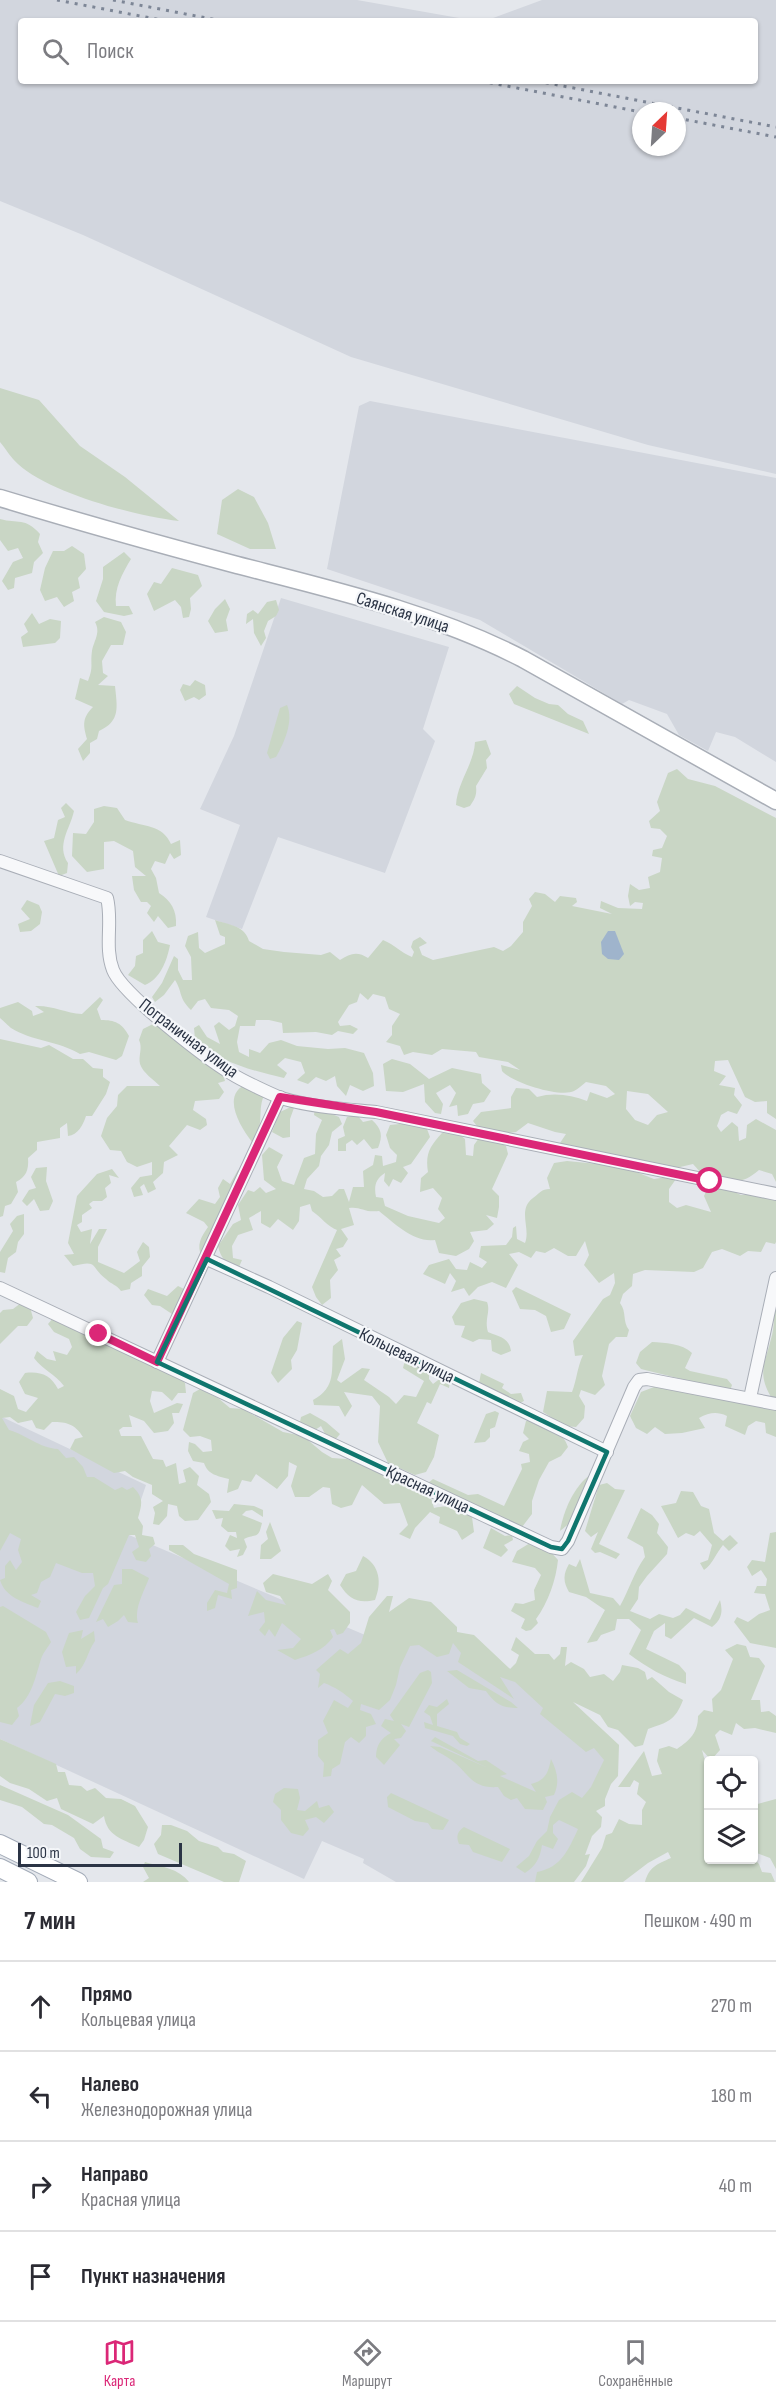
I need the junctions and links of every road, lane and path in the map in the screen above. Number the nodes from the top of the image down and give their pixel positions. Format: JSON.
{"nodes":[{"id":1,"x":0,"y":498,"type":"edge"},
{"id":2,"x":776,"y":801,"type":"edge"},
{"id":3,"x":0,"y":861,"type":"edge"},
{"id":4,"x":280,"y":1097,"type":"junction"},
{"id":5,"x":776,"y":1194,"type":"edge"},
{"id":6,"x":207,"y":1259,"type":"junction"},
{"id":7,"x":776,"y":1278,"type":"edge"},
{"id":8,"x":0,"y":1288,"type":"edge"},
{"id":9,"x":157,"y":1362,"type":"junction"},
{"id":10,"x":750,"y":1398,"type":"junction"},
{"id":11,"x":776,"y":1404,"type":"edge"},
{"id":12,"x":607,"y":1452,"type":"junction"},
{"id":13,"x":0,"y":1844,"type":"edge"},
{"id":14,"x":0,"y":1868,"type":"edge"},
{"id":15,"x":28,"y":1882,"type":"edge"},
{"id":16,"x":78,"y":1882,"type":"edge"}],
"edges":[{"from":1,"to":2,"type":"street","name":"Саянская улица"},
{"from":3,"to":4,"type":"street","name":"Пограничная улица"},
{"from":4,"to":5,"type":"street"},
{"from":4,"to":6,"type":"street"},
{"from":6,"to":9,"type":"street"},
{"from":6,"to":12,"type":"street","name":"Кольцевая улица"},
{"from":7,"to":10,"type":"street"},
{"from":8,"to":9,"type":"street","name":"Красная улица"},
{"from":9,"to":12,"type":"street","name":"Красная улица"},
{"from":10,"to":11,"type":"street","name":"Красная улица"},
{"from":10,"to":12,"type":"street","name":"Красная улица"},
{"from":13,"to":16,"type":"main road"},
{"from":14,"to":15,"type":"main road"}]}
